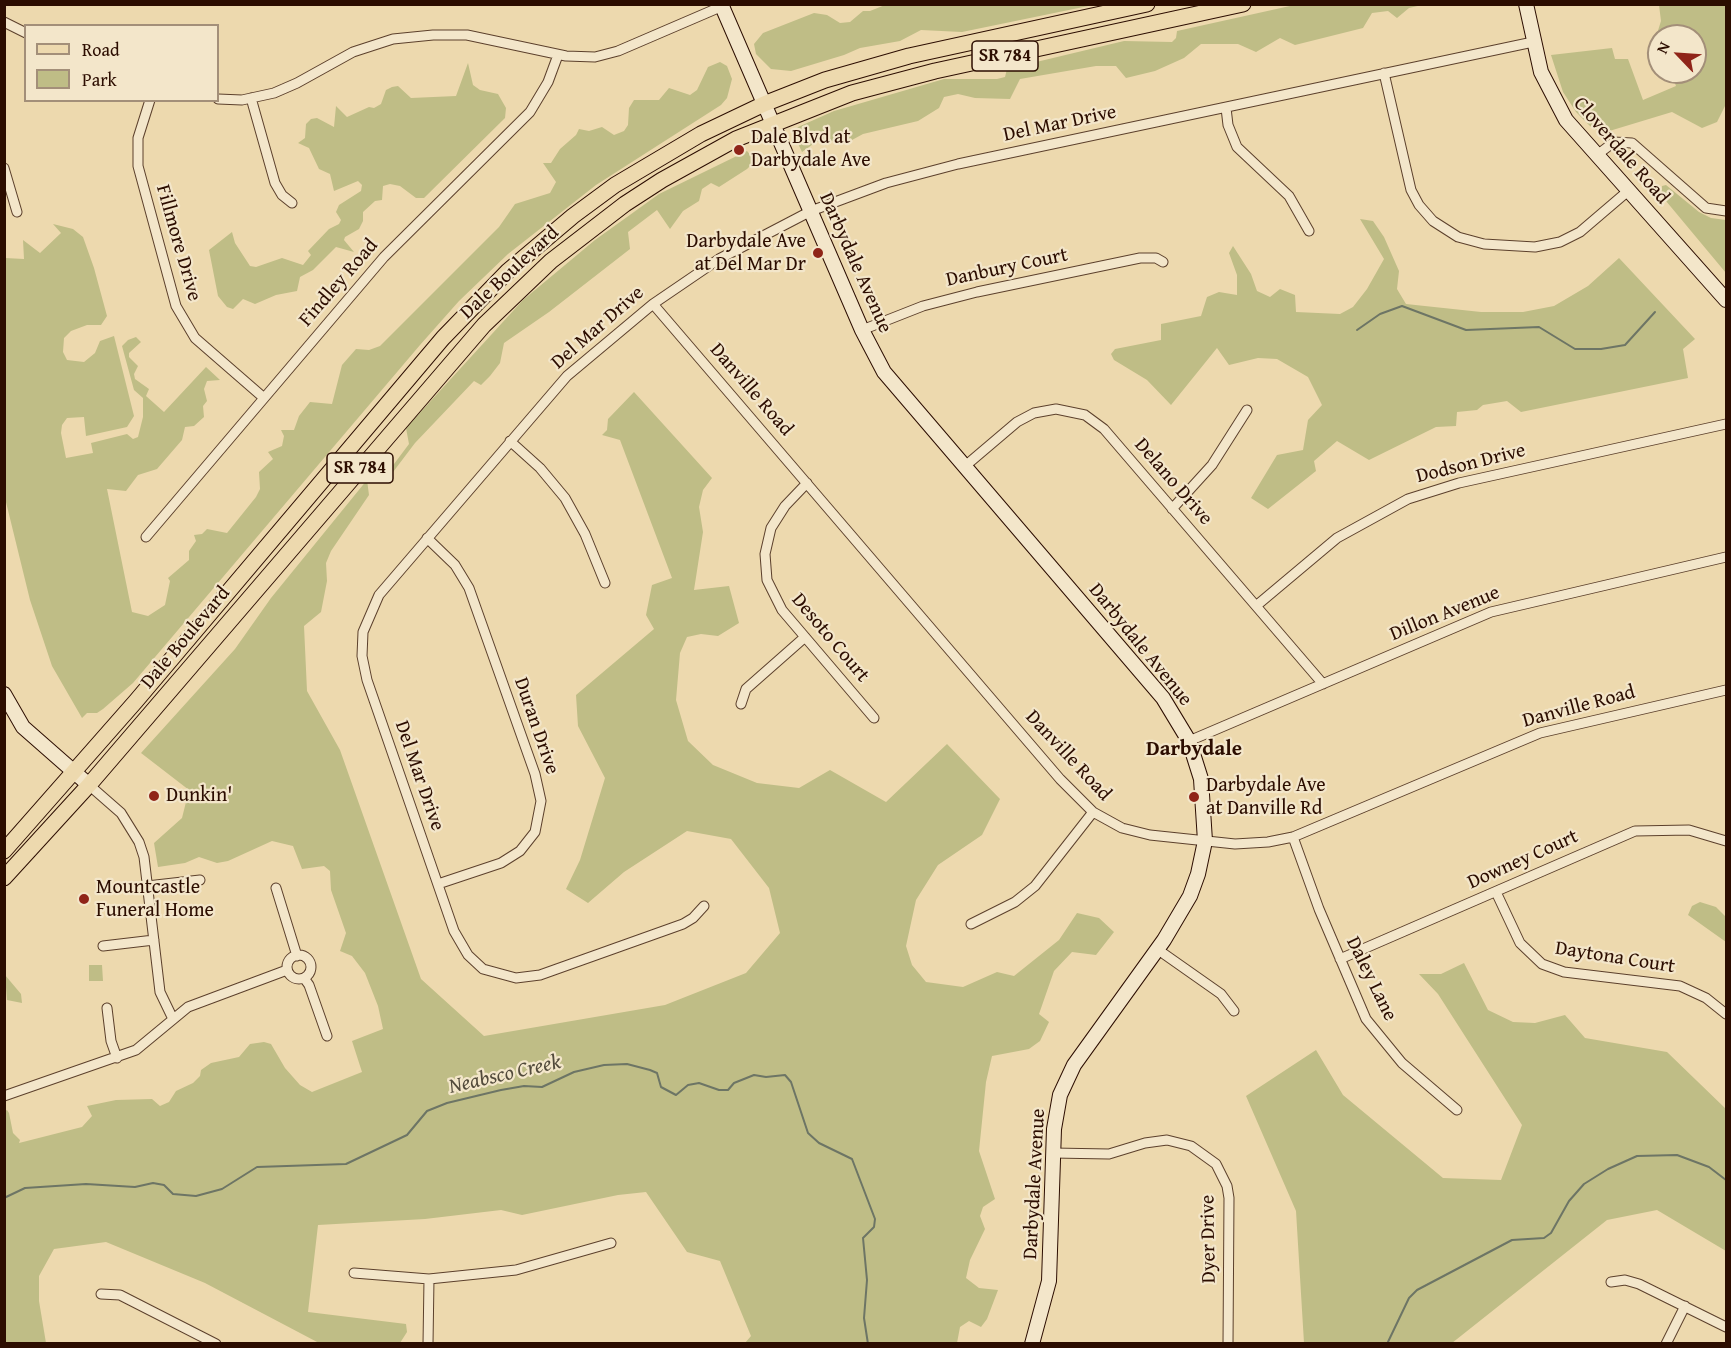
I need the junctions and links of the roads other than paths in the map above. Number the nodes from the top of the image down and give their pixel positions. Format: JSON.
{"nodes":[{"id":1,"x":1147,"y":4,"type":"edge"},
{"id":2,"x":1243,"y":4,"type":"edge"},
{"id":3,"x":1526,"y":4,"type":"edge"},
{"id":4,"x":724,"y":5,"type":"edge"},
{"id":5,"x":4,"y":22,"type":"edge"},
{"id":6,"x":24,"y":32,"type":"edge"},
{"id":7,"x":1533,"y":42,"type":"junction"},
{"id":8,"x":558,"y":55,"type":"junction"},
{"id":9,"x":1384,"y":73,"type":"junction"},
{"id":10,"x":251,"y":98,"type":"junction"},
{"id":11,"x":219,"y":99,"type":"edge"},
{"id":12,"x":149,"y":102,"type":"edge"},
{"id":13,"x":764,"y":104,"type":"junction"},
{"id":14,"x":1226,"y":108,"type":"junction"},
{"id":15,"x":772,"y":123,"type":"junction"},
{"id":16,"x":1597,"y":155,"type":"junction"},
{"id":17,"x":4,"y":168,"type":"edge"},
{"id":18,"x":1628,"y":191,"type":"junction"},
{"id":19,"x":292,"y":202,"type":"dead end"},
{"id":20,"x":811,"y":211,"type":"junction"},
{"id":21,"x":1726,"y":211,"type":"edge"},
{"id":22,"x":17,"y":212,"type":"dead end"},
{"id":23,"x":1309,"y":231,"type":"dead end"},
{"id":24,"x":1163,"y":262,"type":"dead end"},
{"id":25,"x":1726,"y":300,"type":"edge"},
{"id":26,"x":652,"y":304,"type":"junction"},
{"id":27,"x":862,"y":330,"type":"junction"},
{"id":28,"x":264,"y":398,"type":"junction"},
{"id":29,"x":1246,"y":410,"type":"dead end"},
{"id":30,"x":1726,"y":424,"type":"edge"},
{"id":31,"x":510,"y":441,"type":"junction"},
{"id":32,"x":964,"y":467,"type":"junction"},
{"id":33,"x":807,"y":483,"type":"junction"},
{"id":34,"x":1172,"y":509,"type":"junction"},
{"id":35,"x":146,"y":537,"type":"dead end"},
{"id":36,"x":427,"y":538,"type":"junction"},
{"id":37,"x":1726,"y":557,"type":"edge"},
{"id":38,"x":605,"y":583,"type":"dead end"},
{"id":39,"x":1256,"y":606,"type":"junction"},
{"id":40,"x":805,"y":637,"type":"junction"},
{"id":41,"x":1323,"y":684,"type":"junction"},
{"id":42,"x":1726,"y":690,"type":"edge"},
{"id":43,"x":4,"y":694,"type":"edge"},
{"id":44,"x":741,"y":705,"type":"dead end"},
{"id":45,"x":874,"y":718,"type":"dead end"},
{"id":46,"x":1189,"y":741,"type":"junction"},
{"id":47,"x":74,"y":772,"type":"junction"},
{"id":48,"x":89,"y":785,"type":"junction"},
{"id":49,"x":1093,"y":812,"type":"junction"},
{"id":50,"x":1293,"y":837,"type":"junction"},
{"id":51,"x":1726,"y":841,"type":"edge"},
{"id":52,"x":1205,"y":842,"type":"junction"},
{"id":53,"x":4,"y":851,"type":"edge"},
{"id":54,"x":4,"y":878,"type":"edge"},
{"id":55,"x":200,"y":880,"type":"dead end"},
{"id":56,"x":438,"y":884,"type":"junction"},
{"id":57,"x":147,"y":886,"type":"junction"},
{"id":58,"x":276,"y":888,"type":"dead end"},
{"id":59,"x":1496,"y":892,"type":"junction"},
{"id":60,"x":704,"y":906,"type":"dead end"},
{"id":61,"x":971,"y":924,"type":"dead end"},
{"id":62,"x":154,"y":940,"type":"junction"},
{"id":63,"x":103,"y":946,"type":"dead end"},
{"id":64,"x":1157,"y":949,"type":"junction"},
{"id":65,"x":297,"y":956,"type":"junction"},
{"id":66,"x":1340,"y":959,"type":"junction"},
{"id":67,"x":287,"y":970,"type":"junction"},
{"id":68,"x":304,"y":978,"type":"junction"},
{"id":69,"x":106,"y":1008,"type":"dead end"},
{"id":70,"x":1234,"y":1011,"type":"dead end"},
{"id":71,"x":1726,"y":1014,"type":"edge"},
{"id":72,"x":173,"y":1019,"type":"junction"},
{"id":73,"x":327,"y":1036,"type":"dead end"},
{"id":74,"x":117,"y":1058,"type":"junction"},
{"id":75,"x":4,"y":1096,"type":"edge"},
{"id":76,"x":1457,"y":1110,"type":"dead end"},
{"id":77,"x":1053,"y":1153,"type":"junction"},
{"id":78,"x":612,"y":1243,"type":"dead end"},
{"id":79,"x":354,"y":1273,"type":"dead end"},
{"id":80,"x":429,"y":1280,"type":"junction"},
{"id":81,"x":1611,"y":1282,"type":"dead end"},
{"id":82,"x":101,"y":1294,"type":"dead end"},
{"id":83,"x":1685,"y":1306,"type":"junction"},
{"id":84,"x":1726,"y":1327,"type":"edge"},
{"id":85,"x":216,"y":1344,"type":"edge"},
{"id":86,"x":428,"y":1344,"type":"edge"},
{"id":87,"x":1032,"y":1344,"type":"edge"},
{"id":88,"x":1228,"y":1344,"type":"edge"},
{"id":89,"x":1666,"y":1344,"type":"edge"}],
"edges":[{"from":1,"to":13,"type":"main road","name":"Dale Boulevard","number":"SR 784"},
{"from":2,"to":15,"type":"main road","name":"Dale Boulevard","number":"SR 784"},
{"from":3,"to":7,"type":"street","name":"Cloverdale Road"},
{"from":4,"to":8,"type":"street"},
{"from":4,"to":13,"type":"street","name":"Darbydale Avenue"},
{"from":5,"to":6,"type":"street"},
{"from":7,"to":9,"type":"street","name":"Del Mar Drive"},
{"from":7,"to":16,"type":"street","name":"Cloverdale Road"},
{"from":8,"to":10,"type":"street"},
{"from":8,"to":28,"type":"street","name":"Findley Road"},
{"from":9,"to":14,"type":"street","name":"Del Mar Drive"},
{"from":9,"to":18,"type":"street"},
{"from":10,"to":11,"type":"street"},
{"from":10,"to":19,"type":"street"},
{"from":12,"to":28,"type":"street","name":"Fillmore Drive"},
{"from":13,"to":15,"type":"street","name":"Darbydale Avenue"},
{"from":13,"to":47,"type":"main road","name":"Dale Boulevard","number":"SR 784"},
{"from":14,"to":20,"type":"street","name":"Del Mar Drive"},
{"from":14,"to":23,"type":"street"},
{"from":15,"to":20,"type":"street","name":"Darbydale Avenue"},
{"from":15,"to":48,"type":"main road","name":"Dale Boulevard","number":"SR 784"},
{"from":16,"to":18,"type":"street","name":"Cloverdale Road"},
{"from":16,"to":21,"type":"street"},
{"from":17,"to":22,"type":"street"},
{"from":18,"to":25,"type":"street","name":"Cloverdale Road"},
{"from":20,"to":26,"type":"street","name":"Del Mar Drive"},
{"from":20,"to":27,"type":"street","name":"Darbydale Avenue"},
{"from":24,"to":27,"type":"street","name":"Danbury Court"},
{"from":26,"to":31,"type":"street","name":"Del Mar Drive"},
{"from":26,"to":33,"type":"street","name":"Danville Road"},
{"from":27,"to":32,"type":"street","name":"Darbydale Avenue"},
{"from":28,"to":35,"type":"street","name":"Findley Road"},
{"from":29,"to":34,"type":"street"},
{"from":30,"to":39,"type":"street","name":"Dodson Drive"},
{"from":31,"to":36,"type":"street","name":"Del Mar Drive"},
{"from":31,"to":38,"type":"street"},
{"from":32,"to":34,"type":"street","name":"Delano Drive"},
{"from":32,"to":46,"type":"street","name":"Darbydale Avenue"},
{"from":33,"to":40,"type":"street","name":"Desoto Court"},
{"from":33,"to":49,"type":"street","name":"Danville Road"},
{"from":34,"to":39,"type":"street","name":"Delano Drive"},
{"from":36,"to":56,"type":"street","name":"Del Mar Drive"},
{"from":36,"to":56,"type":"street","name":"Duran Drive"},
{"from":37,"to":41,"type":"street","name":"Dillon Avenue"},
{"from":39,"to":41,"type":"street","name":"Delano Drive"},
{"from":40,"to":44,"type":"street"},
{"from":40,"to":45,"type":"street","name":"Desoto Court"},
{"from":41,"to":46,"type":"street","name":"Dillon Avenue"},
{"from":42,"to":50,"type":"street","name":"Danville Road"},
{"from":43,"to":47,"type":"street"},
{"from":46,"to":52,"type":"street","name":"Darbydale Avenue"},
{"from":47,"to":48,"type":"street"},
{"from":47,"to":53,"type":"main road","name":"Dale Boulevard","number":"SR 784"},
{"from":48,"to":54,"type":"main road","name":"Dale Boulevard","number":"SR 784"},
{"from":48,"to":57,"type":"street"},
{"from":49,"to":52,"type":"street","name":"Danville Road"},
{"from":49,"to":61,"type":"street"},
{"from":50,"to":52,"type":"street","name":"Danville Road"},
{"from":50,"to":66,"type":"street","name":"Daley Lane"},
{"from":51,"to":59,"type":"street","name":"Downey Court"},
{"from":52,"to":64,"type":"street","name":"Darbydale Avenue"},
{"from":55,"to":57,"type":"street"},
{"from":56,"to":60,"type":"street","name":"Del Mar Drive"},
{"from":57,"to":62,"type":"street"},
{"from":58,"to":65,"type":"street"},
{"from":59,"to":66,"type":"street","name":"Downey Court"},
{"from":59,"to":71,"type":"street","name":"Daytona Court"},
{"from":62,"to":63,"type":"street"},
{"from":62,"to":72,"type":"street"},
{"from":64,"to":70,"type":"street"},
{"from":64,"to":77,"type":"street","name":"Darbydale Avenue"},
{"from":65,"to":67,"type":"street"},
{"from":65,"to":68,"type":"street"},
{"from":66,"to":76,"type":"street","name":"Daley Lane"},
{"from":67,"to":68,"type":"street"},
{"from":67,"to":72,"type":"street"},
{"from":68,"to":73,"type":"street"},
{"from":69,"to":74,"type":"street"},
{"from":72,"to":74,"type":"street"},
{"from":74,"to":75,"type":"street"},
{"from":77,"to":87,"type":"street","name":"Darbydale Avenue"},
{"from":77,"to":88,"type":"street","name":"Dyer Drive"},
{"from":78,"to":80,"type":"street"},
{"from":79,"to":80,"type":"street"},
{"from":80,"to":86,"type":"street"},
{"from":81,"to":83,"type":"street"},
{"from":82,"to":85,"type":"street"},
{"from":83,"to":84,"type":"street"},
{"from":83,"to":89,"type":"street"}]}
